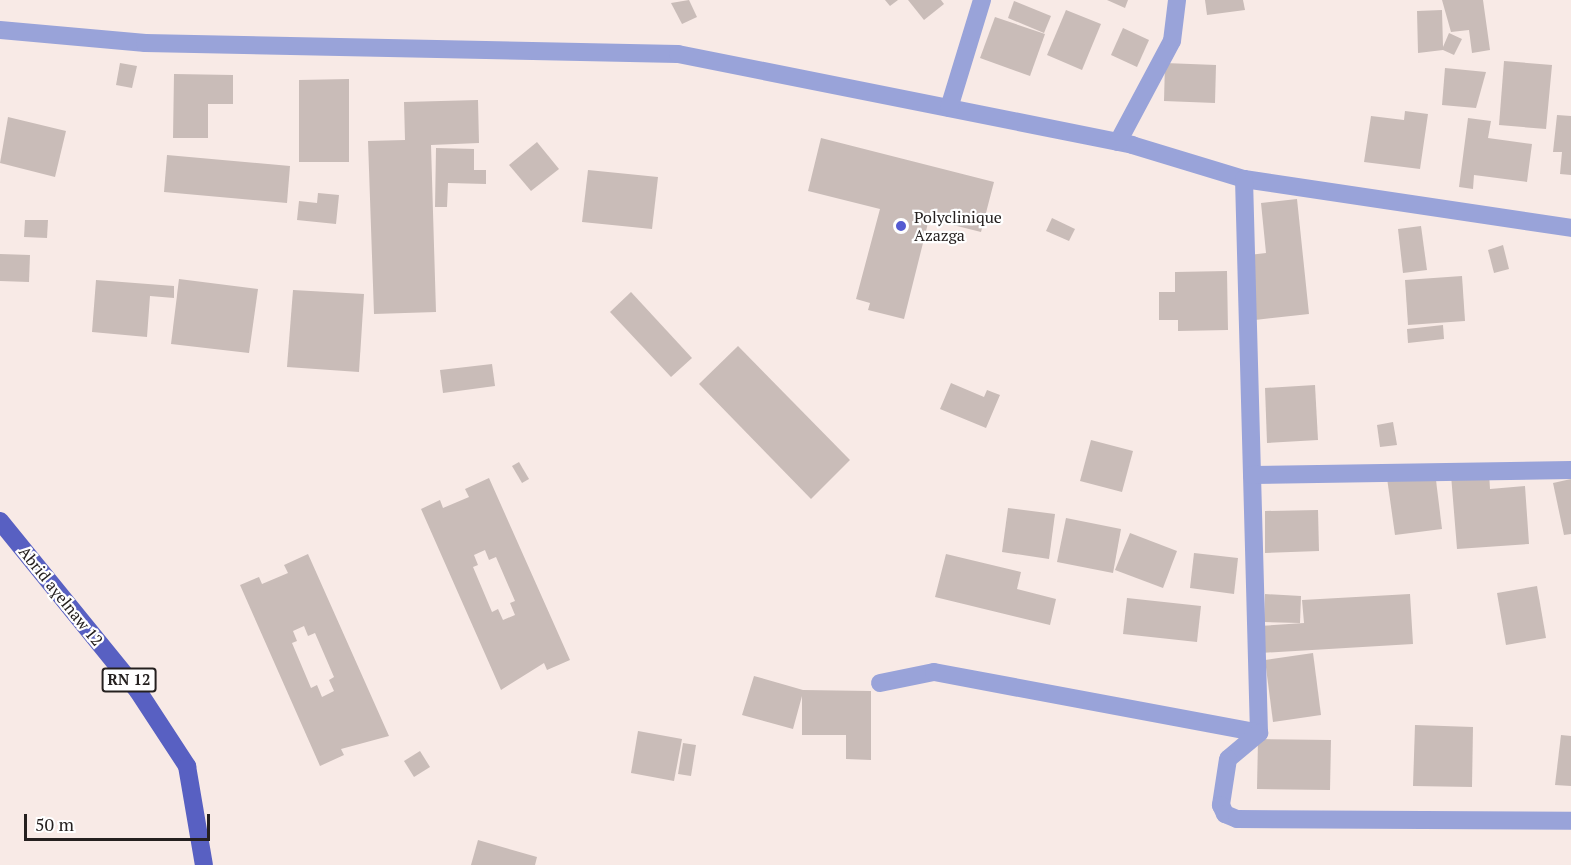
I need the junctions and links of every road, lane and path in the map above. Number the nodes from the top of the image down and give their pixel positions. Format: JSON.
{"nodes":[{"id":1,"x":982,"y":0,"type":"edge"},
{"id":2,"x":1178,"y":0,"type":"edge"},
{"id":3,"x":0,"y":30,"type":"edge"},
{"id":4,"x":949,"y":108,"type":"junction"},
{"id":5,"x":1118,"y":142,"type":"junction"},
{"id":6,"x":1244,"y":179,"type":"junction"},
{"id":7,"x":1571,"y":228,"type":"edge"},
{"id":8,"x":1571,"y":470,"type":"edge"},
{"id":9,"x":1252,"y":475,"type":"junction"},
{"id":10,"x":0,"y":521,"type":"edge"},
{"id":11,"x":879,"y":683,"type":"dead end"},
{"id":12,"x":1258,"y":733,"type":"junction"},
{"id":13,"x":1571,"y":821,"type":"edge"},
{"id":14,"x":204,"y":865,"type":"edge"}],
"edges":[{"from":1,"to":4,"type":"street"},
{"from":2,"to":5,"type":"street"},
{"from":3,"to":4,"type":"street"},
{"from":4,"to":5,"type":"street"},
{"from":5,"to":6,"type":"street"},
{"from":6,"to":7,"type":"street"},
{"from":6,"to":9,"type":"street"},
{"from":8,"to":9,"type":"street"},
{"from":9,"to":12,"type":"street"},
{"from":10,"to":14,"type":"main road","name":"Abrid aɣelnaw 12","number":"RN 12"},
{"from":11,"to":12,"type":"street"},
{"from":12,"to":13,"type":"street"}]}
